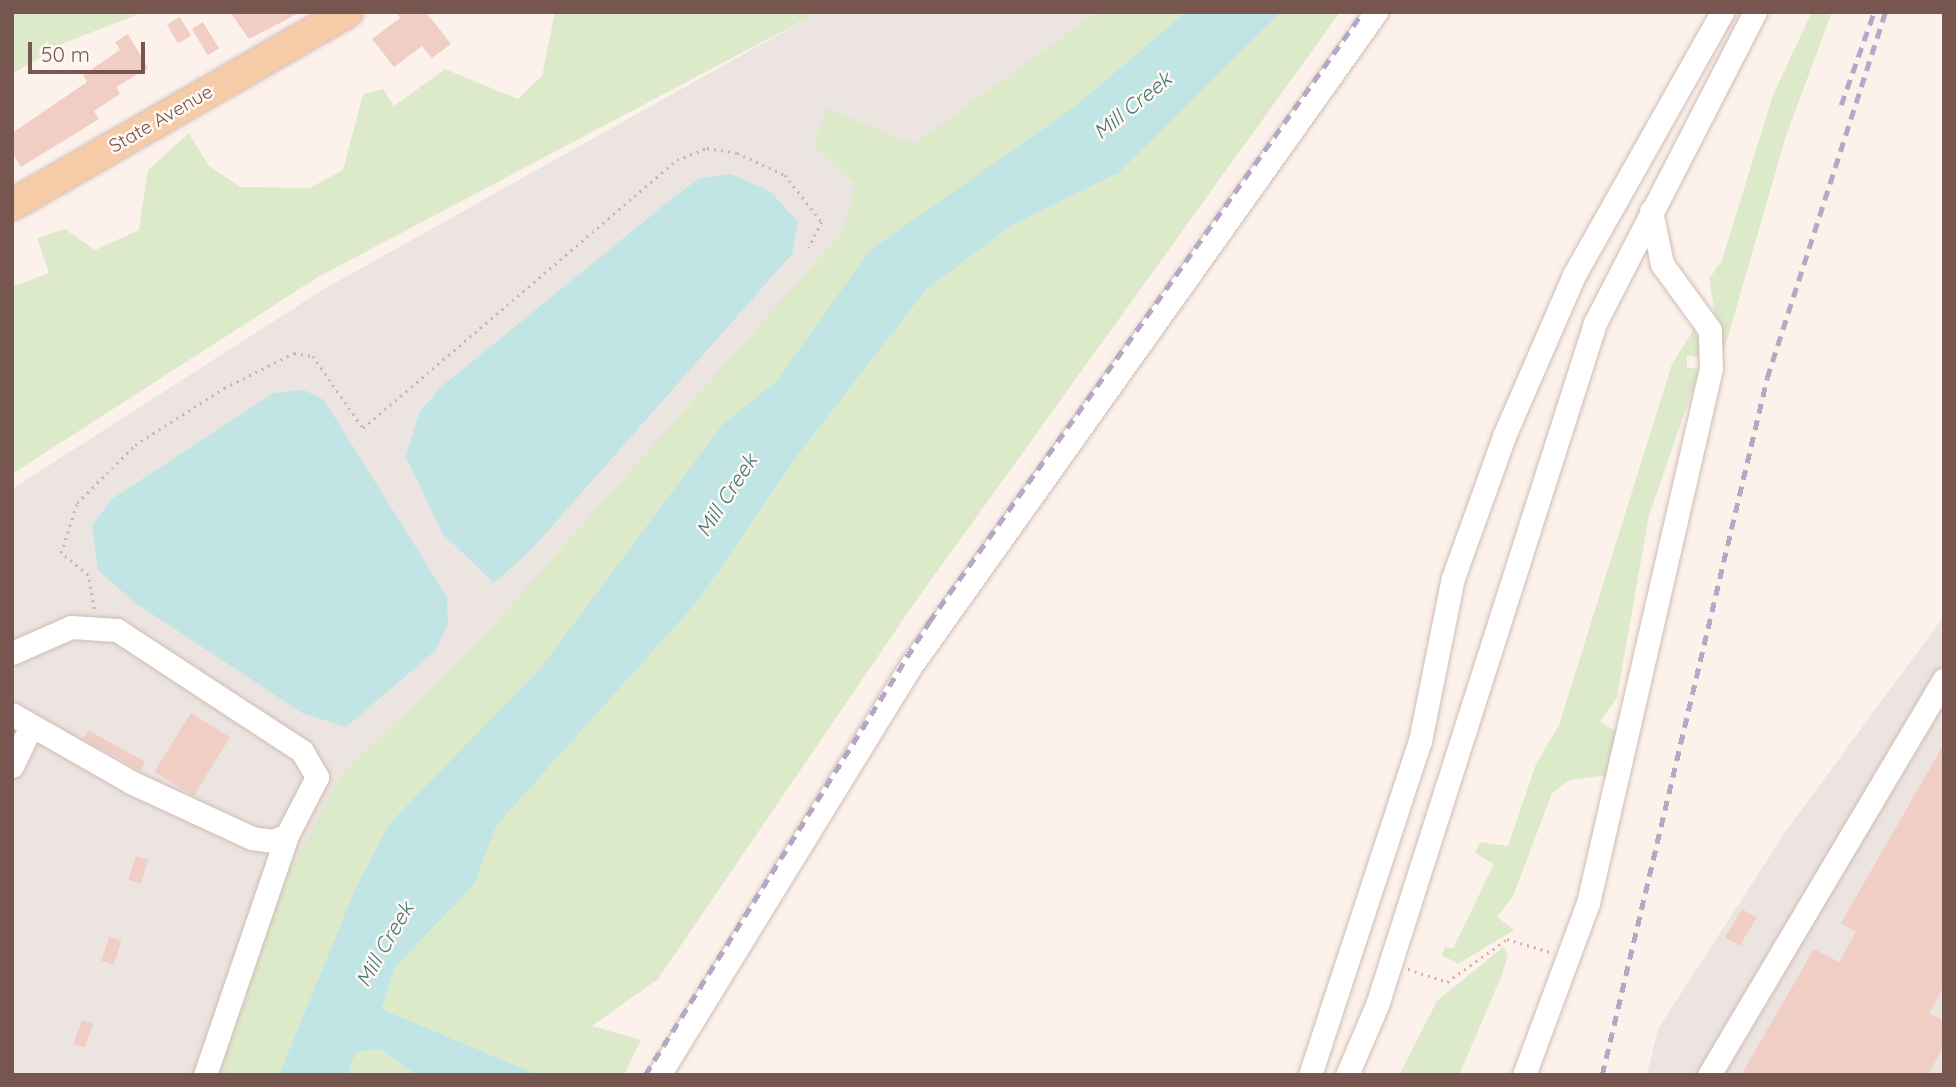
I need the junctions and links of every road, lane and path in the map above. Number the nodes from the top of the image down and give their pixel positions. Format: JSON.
{"nodes":[{"id":1,"x":347,"y":12,"type":"edge"},
{"id":2,"x":1376,"y":12,"type":"edge"},
{"id":3,"x":1722,"y":12,"type":"edge"},
{"id":4,"x":1755,"y":12,"type":"edge"},
{"id":5,"x":12,"y":205,"type":"edge"},
{"id":6,"x":1651,"y":211,"type":"junction"},
{"id":7,"x":809,"y":248,"type":"dead end"},
{"id":8,"x":96,"y":624,"type":"junction"},
{"id":9,"x":12,"y":653,"type":"edge"},
{"id":10,"x":1944,"y":679,"type":"edge"},
{"id":11,"x":22,"y":720,"type":"edge"},
{"id":12,"x":12,"y":766,"type":"edge"},
{"id":13,"x":287,"y":835,"type":"junction"},
{"id":14,"x":1391,"y":962,"type":"junction"},
{"id":15,"x":1567,"y":963,"type":"junction"},
{"id":16,"x":205,"y":1075,"type":"edge"},
{"id":17,"x":659,"y":1075,"type":"edge"},
{"id":18,"x":1310,"y":1075,"type":"edge"},
{"id":19,"x":1347,"y":1075,"type":"edge"},
{"id":20,"x":1524,"y":1075,"type":"edge"},
{"id":21,"x":1709,"y":1075,"type":"edge"}],
"edges":[{"from":1,"to":5,"type":"main road","name":"State Avenue"},
{"from":2,"to":17,"type":"lane"},
{"from":3,"to":18,"type":"lane"},
{"from":4,"to":6,"type":"lane"},
{"from":6,"to":14,"type":"lane"},
{"from":6,"to":15,"type":"lane"},
{"from":7,"to":8,"type":"path"},
{"from":8,"to":9,"type":"lane"},
{"from":8,"to":13,"type":"lane"},
{"from":10,"to":21,"type":"lane"},
{"from":11,"to":12,"type":"lane"},
{"from":11,"to":13,"type":"lane"},
{"from":13,"to":16,"type":"lane"},
{"from":14,"to":15,"type":"path"},
{"from":14,"to":19,"type":"lane"},
{"from":15,"to":20,"type":"lane"}]}
